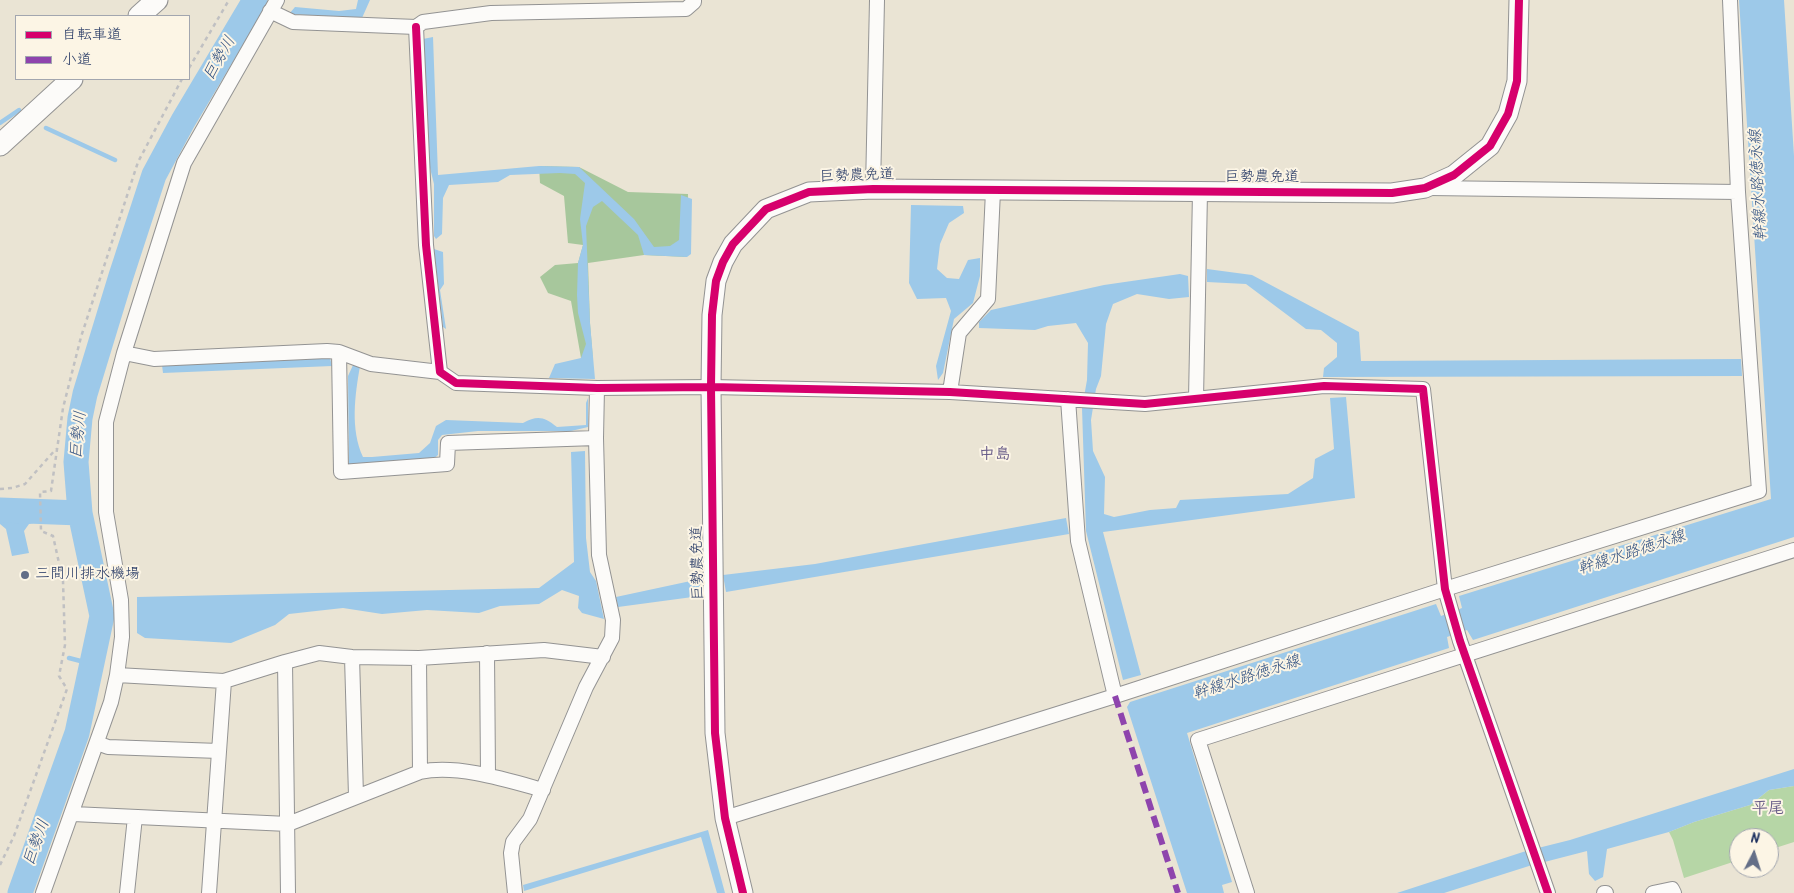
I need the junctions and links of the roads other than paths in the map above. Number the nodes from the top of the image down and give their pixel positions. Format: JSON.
{"nodes":[{"id":1,"x":157,"y":0,"type":"edge"},
{"id":2,"x":694,"y":0,"type":"edge"},
{"id":3,"x":876,"y":0,"type":"edge"},
{"id":4,"x":1519,"y":0,"type":"edge"},
{"id":5,"x":1730,"y":0,"type":"edge"},
{"id":6,"x":273,"y":5,"type":"edge"},
{"id":7,"x":141,"y":15,"type":"edge"},
{"id":8,"x":416,"y":27,"type":"junction"},
{"id":9,"x":71,"y":80,"type":"edge"},
{"id":10,"x":0,"y":145,"type":"edge"},
{"id":11,"x":873,"y":188,"type":"junction"},
{"id":12,"x":1425,"y":188,"type":"junction"},
{"id":13,"x":993,"y":190,"type":"junction"},
{"id":14,"x":1200,"y":192,"type":"junction"},
{"id":15,"x":1738,"y":192,"type":"junction"},
{"id":16,"x":339,"y":352,"type":"junction"},
{"id":17,"x":124,"y":353,"type":"junction"},
{"id":18,"x":440,"y":372,"type":"junction"},
{"id":19,"x":711,"y":387,"type":"junction"},
{"id":20,"x":597,"y":388,"type":"junction"},
{"id":21,"x":950,"y":392,"type":"junction"},
{"id":22,"x":1073,"y":399,"type":"junction"},
{"id":23,"x":1196,"y":399,"type":"junction"},
{"id":24,"x":596,"y":438,"type":"junction"},
{"id":25,"x":1794,"y":550,"type":"edge"},
{"id":26,"x":1447,"y":594,"type":"junction"},
{"id":27,"x":1463,"y":647,"type":"junction"},
{"id":28,"x":487,"y":653,"type":"junction"},
{"id":29,"x":352,"y":657,"type":"junction"},
{"id":30,"x":603,"y":657,"type":"junction"},
{"id":31,"x":419,"y":658,"type":"junction"},
{"id":32,"x":285,"y":662,"type":"junction"},
{"id":33,"x":117,"y":675,"type":"junction"},
{"id":34,"x":224,"y":681,"type":"junction"},
{"id":35,"x":1115,"y":696,"type":"junction"},
{"id":36,"x":97,"y":743,"type":"junction"},
{"id":37,"x":219,"y":751,"type":"junction"},
{"id":38,"x":420,"y":772,"type":"junction"},
{"id":39,"x":488,"y":775,"type":"junction"},
{"id":40,"x":543,"y":790,"type":"junction"},
{"id":41,"x":356,"y":796,"type":"junction"},
{"id":42,"x":73,"y":814,"type":"junction"},
{"id":43,"x":134,"y":817,"type":"junction"},
{"id":44,"x":725,"y":818,"type":"junction"},
{"id":45,"x":213,"y":820,"type":"junction"},
{"id":46,"x":288,"y":824,"type":"junction"},
{"id":47,"x":44,"y":893,"type":"edge"},
{"id":48,"x":127,"y":893,"type":"edge"},
{"id":49,"x":209,"y":893,"type":"edge"},
{"id":50,"x":288,"y":893,"type":"edge"},
{"id":51,"x":515,"y":893,"type":"edge"},
{"id":52,"x":743,"y":893,"type":"edge"},
{"id":53,"x":1246,"y":893,"type":"edge"},
{"id":54,"x":1548,"y":893,"type":"edge"},
{"id":55,"x":1653,"y":893,"type":"edge"},
{"id":56,"x":1674,"y":893,"type":"edge"}],
"edges":[{"from":1,"to":7,"type":"main road"},
{"from":2,"to":8,"type":"street"},
{"from":3,"to":11,"type":"street"},
{"from":4,"to":12,"type":"street","name":"巨勢農免道"},
{"from":5,"to":15,"type":"street"},
{"from":6,"to":8,"type":"street"},
{"from":6,"to":17,"type":"street"},
{"from":8,"to":18,"type":"street"},
{"from":9,"to":10,"type":"main road"},
{"from":11,"to":13,"type":"street","name":"巨勢農免道"},
{"from":11,"to":19,"type":"street","name":"巨勢農免道"},
{"from":12,"to":14,"type":"street","name":"巨勢農免道"},
{"from":12,"to":15,"type":"street"},
{"from":13,"to":14,"type":"street","name":"巨勢農免道"},
{"from":13,"to":21,"type":"street"},
{"from":14,"to":23,"type":"street"},
{"from":15,"to":26,"type":"street"},
{"from":16,"to":17,"type":"street"},
{"from":16,"to":18,"type":"street"},
{"from":16,"to":24,"type":"street"},
{"from":17,"to":33,"type":"street"},
{"from":18,"to":20,"type":"street"},
{"from":19,"to":20,"type":"street"},
{"from":19,"to":21,"type":"street"},
{"from":19,"to":44,"type":"street","name":"巨勢農免道"},
{"from":20,"to":24,"type":"street"},
{"from":21,"to":22,"type":"street"},
{"from":22,"to":23,"type":"street"},
{"from":22,"to":35,"type":"street"},
{"from":23,"to":26,"type":"street"},
{"from":24,"to":30,"type":"street"},
{"from":25,"to":27,"type":"street"},
{"from":26,"to":27,"type":"street"},
{"from":26,"to":35,"type":"street"},
{"from":27,"to":53,"type":"street"},
{"from":27,"to":54,"type":"street"},
{"from":28,"to":30,"type":"street"},
{"from":28,"to":31,"type":"street"},
{"from":28,"to":39,"type":"street"},
{"from":29,"to":31,"type":"street"},
{"from":29,"to":32,"type":"street"},
{"from":29,"to":41,"type":"street"},
{"from":30,"to":40,"type":"street"},
{"from":31,"to":38,"type":"street"},
{"from":32,"to":34,"type":"street"},
{"from":32,"to":46,"type":"street"},
{"from":33,"to":34,"type":"street"},
{"from":33,"to":36,"type":"street"},
{"from":34,"to":37,"type":"street"},
{"from":35,"to":44,"type":"street"},
{"from":36,"to":37,"type":"street"},
{"from":36,"to":42,"type":"street"},
{"from":37,"to":45,"type":"street"},
{"from":38,"to":39,"type":"street"},
{"from":38,"to":41,"type":"street"},
{"from":39,"to":40,"type":"street"},
{"from":40,"to":51,"type":"street"},
{"from":41,"to":46,"type":"street"},
{"from":42,"to":43,"type":"street"},
{"from":42,"to":47,"type":"street"},
{"from":43,"to":45,"type":"street"},
{"from":43,"to":48,"type":"street"},
{"from":44,"to":52,"type":"street","name":"巨勢農免道"},
{"from":45,"to":46,"type":"street"},
{"from":45,"to":49,"type":"street"},
{"from":46,"to":50,"type":"street"},
{"from":55,"to":56,"type":"street"}]}
